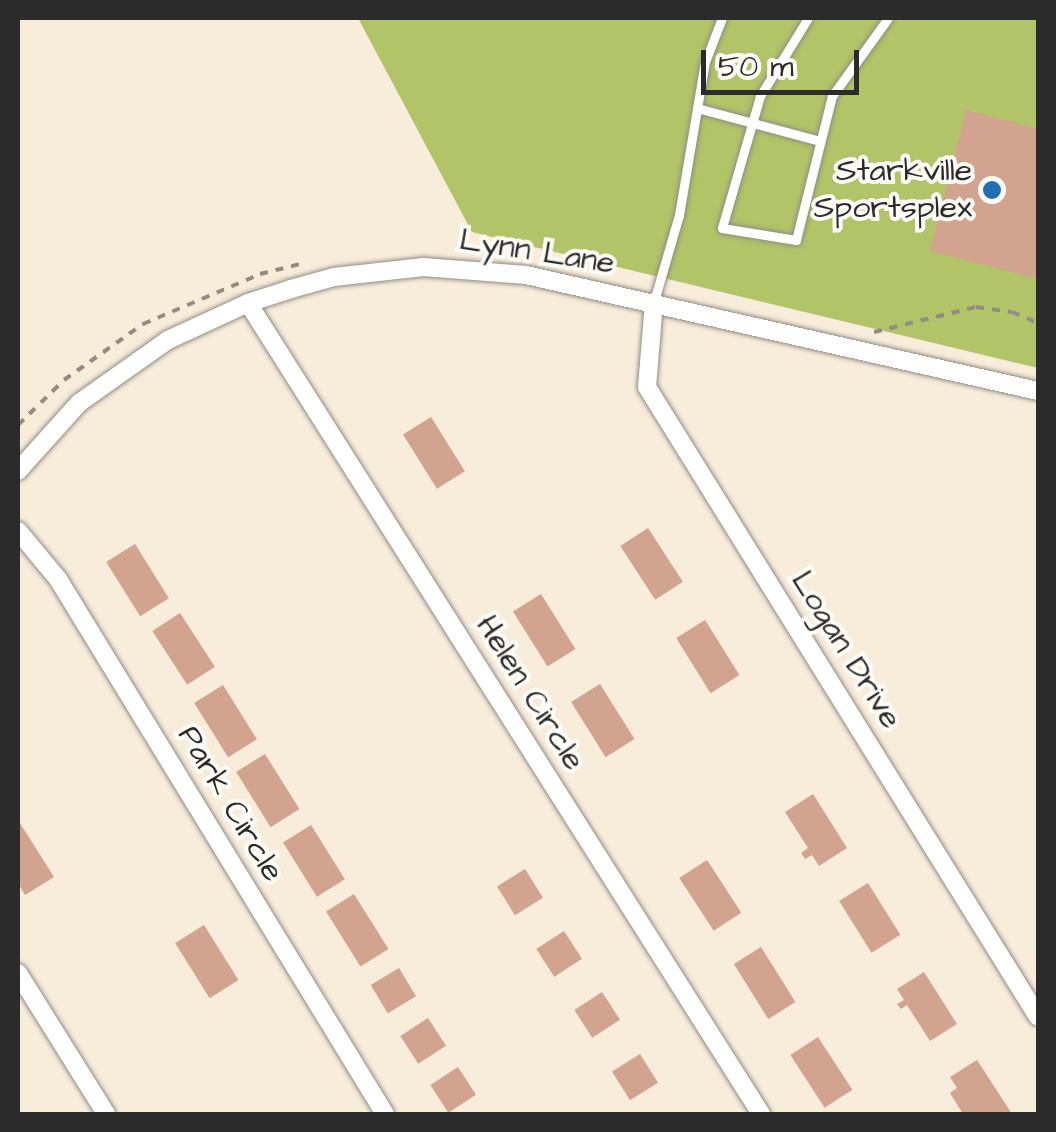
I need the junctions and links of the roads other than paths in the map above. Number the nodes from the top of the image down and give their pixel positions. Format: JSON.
{"nodes":[{"id":1,"x":722,"y":18,"type":"edge"},
{"id":2,"x":808,"y":18,"type":"edge"},
{"id":3,"x":888,"y":18,"type":"edge"},
{"id":4,"x":697,"y":108,"type":"junction"},
{"id":5,"x":752,"y":122,"type":"junction"},
{"id":6,"x":820,"y":141,"type":"junction"},
{"id":7,"x":654,"y":302,"type":"junction"},
{"id":8,"x":248,"y":303,"type":"junction"},
{"id":9,"x":1038,"y":391,"type":"edge"},
{"id":10,"x":18,"y":471,"type":"edge"},
{"id":11,"x":18,"y":531,"type":"edge"},
{"id":12,"x":18,"y":973,"type":"edge"},
{"id":13,"x":1038,"y":1017,"type":"edge"},
{"id":14,"x":106,"y":1114,"type":"edge"},
{"id":15,"x":385,"y":1114,"type":"edge"},
{"id":16,"x":762,"y":1114,"type":"edge"}],
"edges":[{"from":1,"to":4,"type":"lane"},
{"from":2,"to":5,"type":"lane"},
{"from":3,"to":6,"type":"lane"},
{"from":4,"to":5,"type":"lane"},
{"from":4,"to":7,"type":"lane"},
{"from":5,"to":6,"type":"lane"},
{"from":5,"to":6,"type":"lane"},
{"from":7,"to":8,"type":"street","name":"Lynn Lane"},
{"from":7,"to":9,"type":"street","name":"Lynn Lane"},
{"from":7,"to":13,"type":"street","name":"Logan Drive"},
{"from":8,"to":10,"type":"street","name":"Lynn Lane"},
{"from":8,"to":16,"type":"street","name":"Helen Circle"},
{"from":11,"to":15,"type":"street","name":"Park Circle"},
{"from":12,"to":14,"type":"street"}]}
